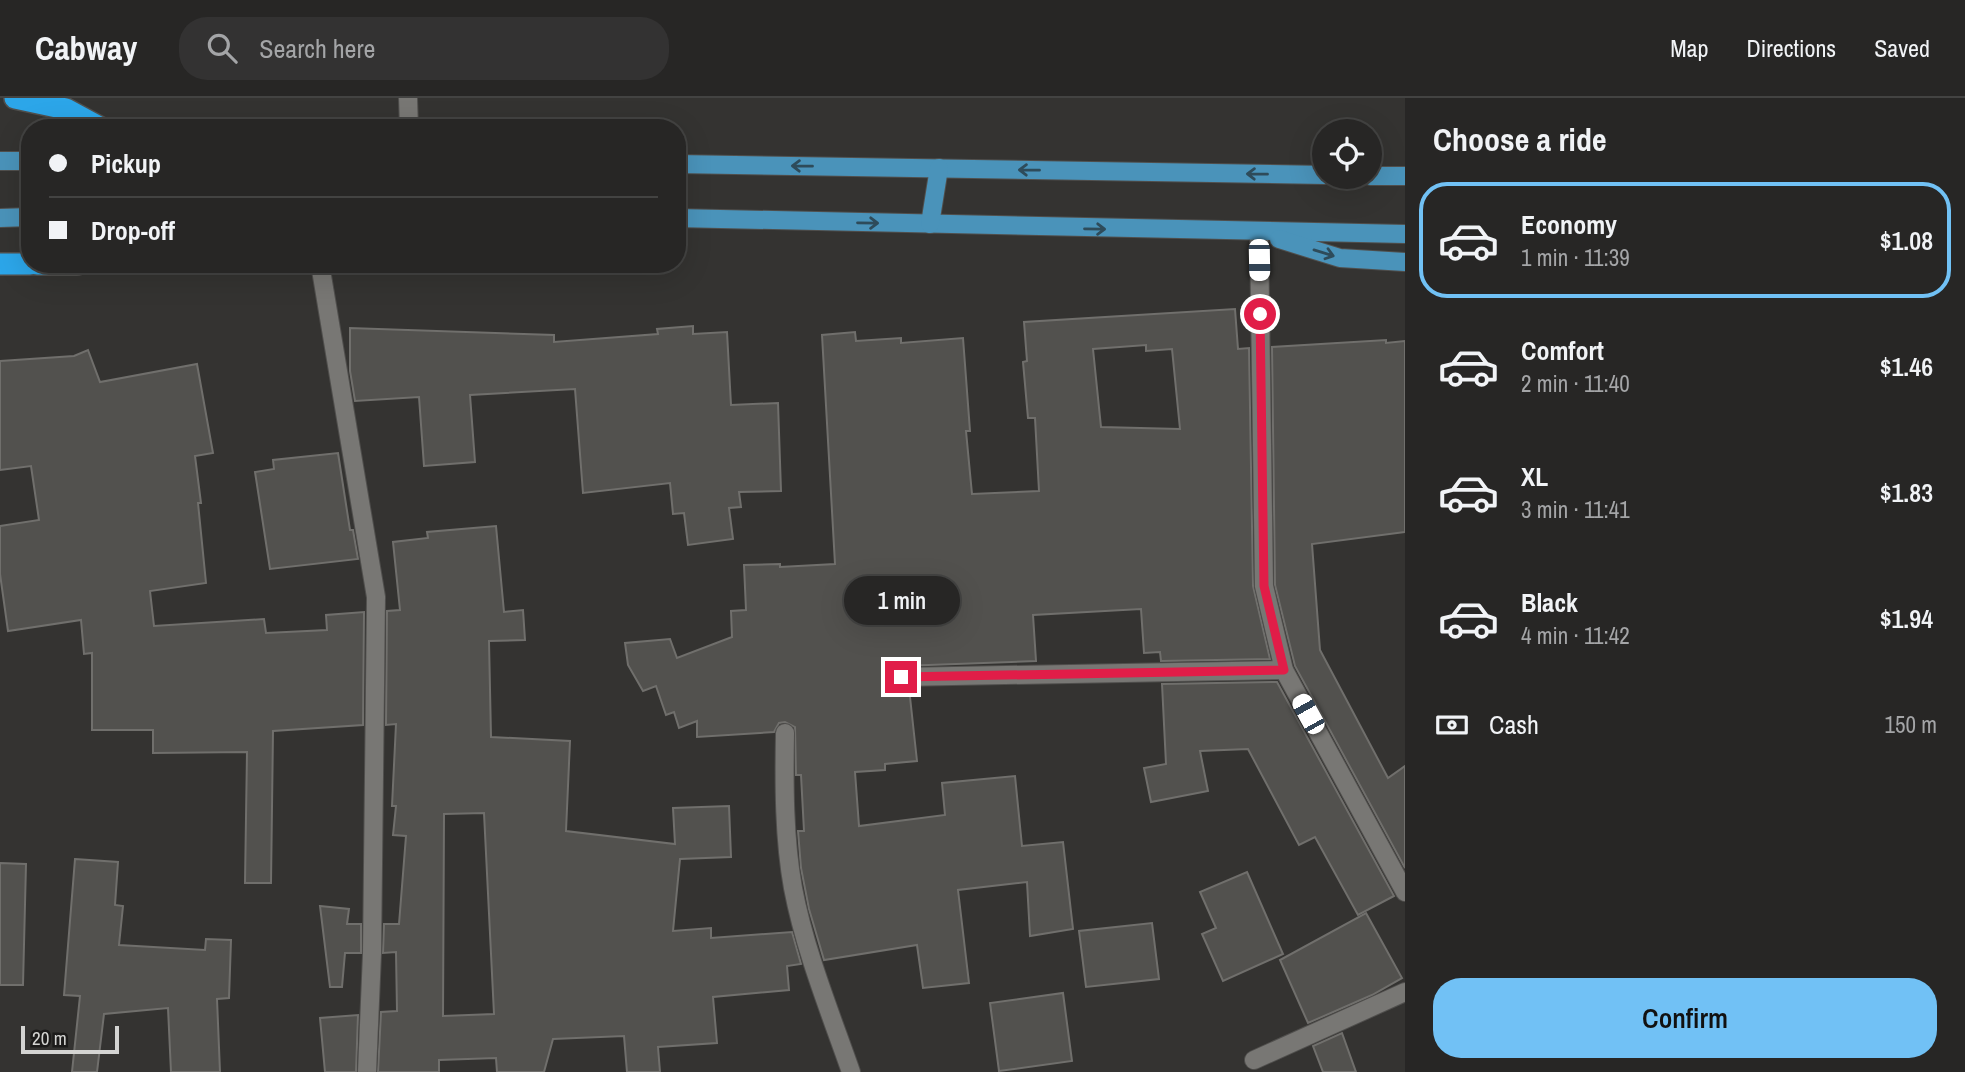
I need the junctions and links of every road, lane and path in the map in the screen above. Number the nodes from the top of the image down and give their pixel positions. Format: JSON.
{"nodes":[{"id":1,"x":15,"y":98,"type":"edge"},
{"id":2,"x":408,"y":98,"type":"edge"},
{"id":3,"x":84,"y":119,"type":"edge"},
{"id":4,"x":409,"y":119,"type":"edge"},
{"id":5,"x":0,"y":161,"type":"edge"},
{"id":6,"x":21,"y":161,"type":"edge"},
{"id":7,"x":686,"y":164,"type":"edge"},
{"id":8,"x":940,"y":168,"type":"junction"},
{"id":9,"x":1312,"y":175,"type":"edge"},
{"id":10,"x":1382,"y":176,"type":"edge"},
{"id":11,"x":1405,"y":176,"type":"edge"},
{"id":12,"x":21,"y":217,"type":"edge"},
{"id":13,"x":0,"y":218,"type":"edge"},
{"id":14,"x":686,"y":218,"type":"edge"},
{"id":15,"x":930,"y":224,"type":"junction"},
{"id":16,"x":1259,"y":233,"type":"junction"},
{"id":17,"x":1405,"y":234,"type":"edge"},
{"id":18,"x":1405,"y":262,"type":"edge"},
{"id":19,"x":0,"y":264,"type":"edge"},
{"id":20,"x":21,"y":264,"type":"edge"},
{"id":21,"x":322,"y":273,"type":"edge"},
{"id":22,"x":1284,"y":670,"type":"junction"},
{"id":23,"x":901,"y":677,"type":"dead end"},
{"id":24,"x":785,"y":733,"type":"dead end"},
{"id":25,"x":1405,"y":892,"type":"edge"},
{"id":26,"x":1405,"y":992,"type":"edge"},
{"id":27,"x":1254,"y":1060,"type":"dead end"},
{"id":28,"x":367,"y":1072,"type":"edge"},
{"id":29,"x":851,"y":1072,"type":"edge"}],
"edges":[{"from":1,"to":3,"type":"highway"},
{"from":2,"to":4,"type":"street"},
{"from":5,"to":6,"type":"main road"},
{"from":8,"to":7,"type":"main road","one_way":true},
{"from":9,"to":8,"type":"main road","one_way":true},
{"from":8,"to":15,"type":"main road"},
{"from":10,"to":11,"type":"main road"},
{"from":12,"to":13,"type":"main road"},
{"from":14,"to":15,"type":"main road","one_way":true},
{"from":15,"to":16,"type":"main road","one_way":true},
{"from":16,"to":17,"type":"main road"},
{"from":16,"to":18,"type":"main road","one_way":true},
{"from":16,"to":22,"type":"street"},
{"from":19,"to":20,"type":"highway"},
{"from":21,"to":28,"type":"street"},
{"from":22,"to":23,"type":"street"},
{"from":22,"to":25,"type":"street"},
{"from":24,"to":29,"type":"street"},
{"from":26,"to":27,"type":"street"}]}
